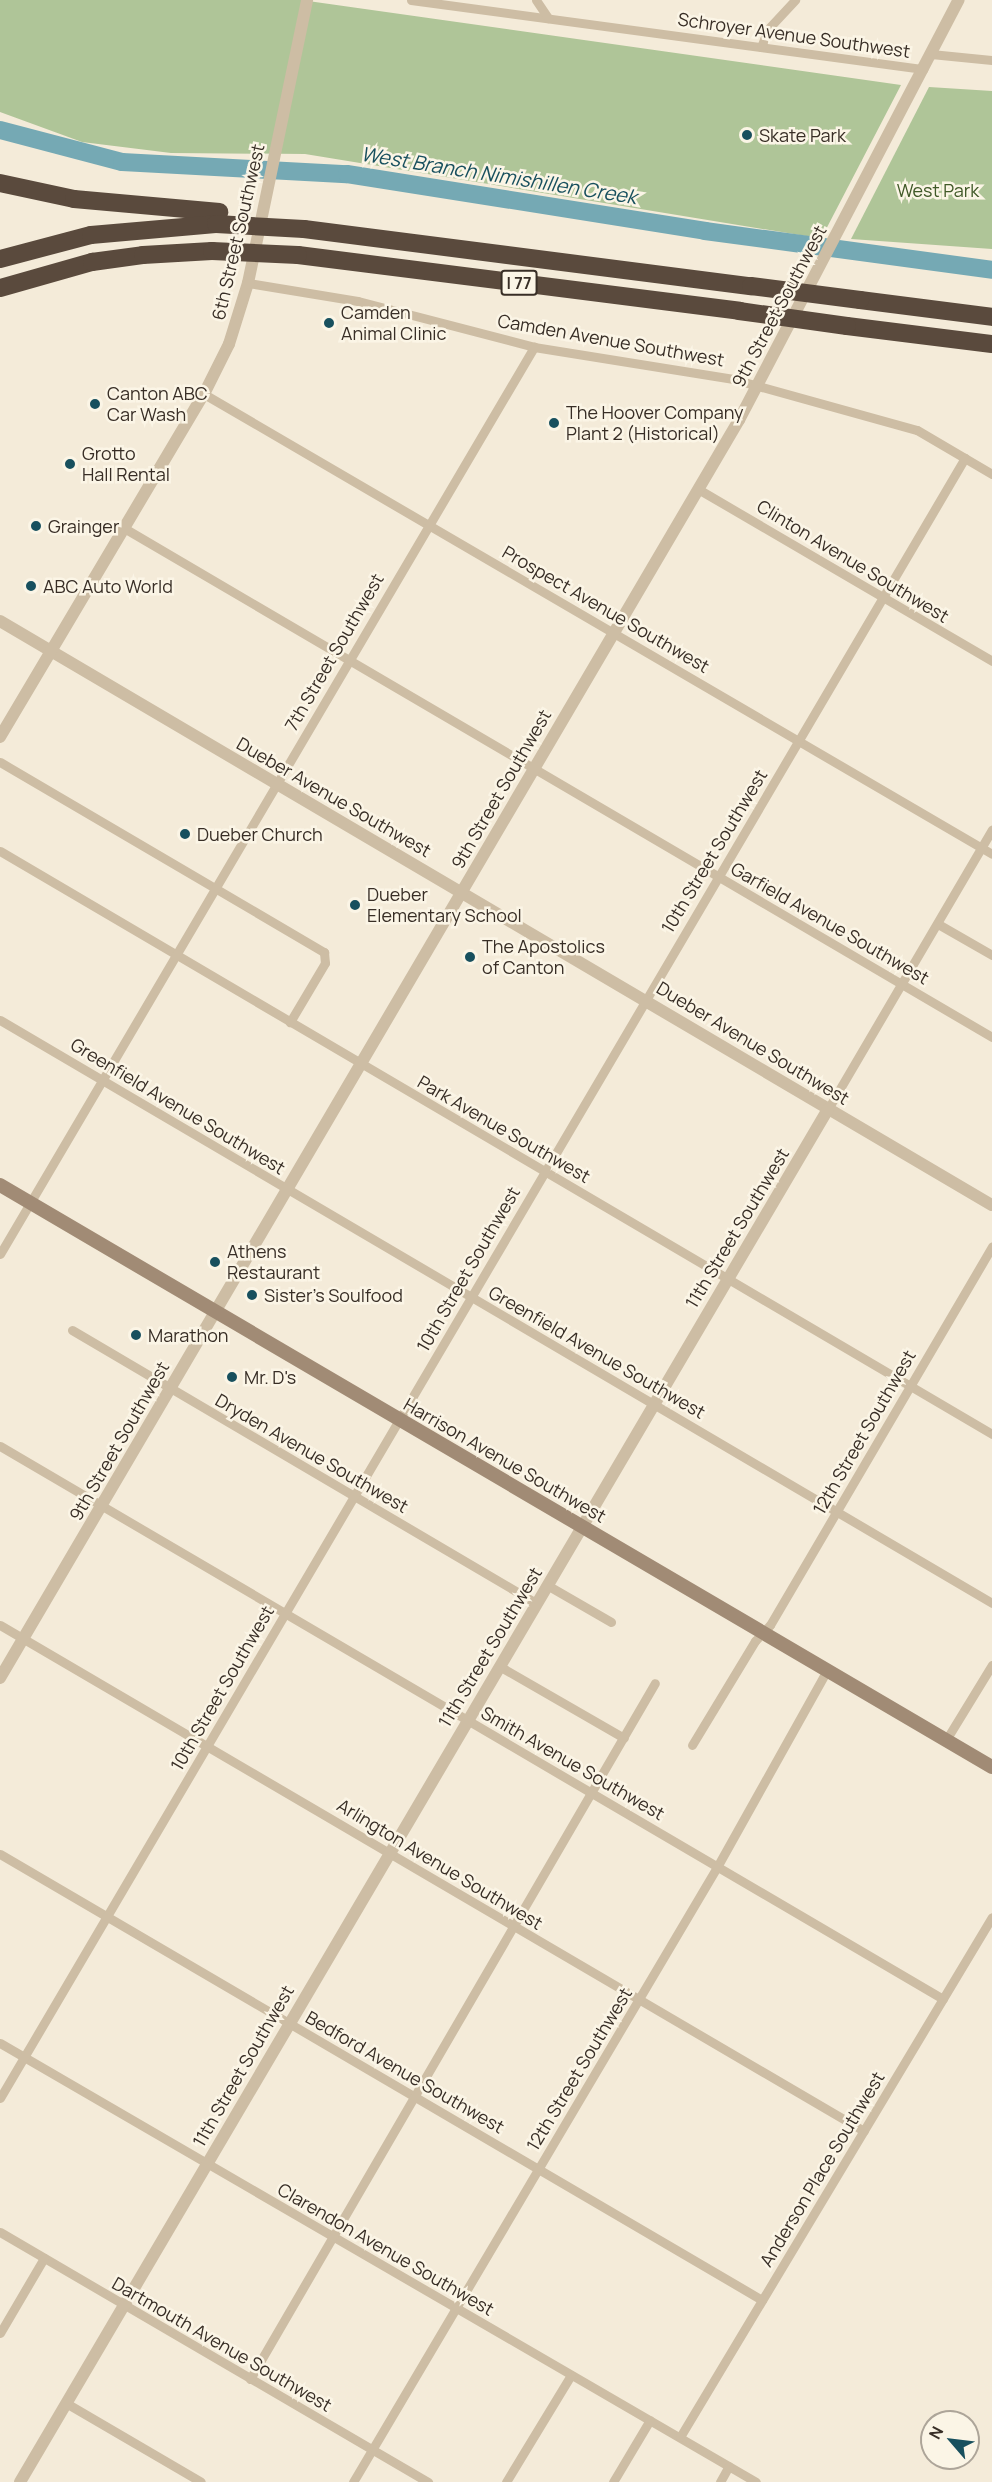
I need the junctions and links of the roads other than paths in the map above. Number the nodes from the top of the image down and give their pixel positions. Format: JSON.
{"nodes":[{"id":1,"x":307,"y":0,"type":"edge"},
{"id":2,"x":411,"y":0,"type":"edge"},
{"id":3,"x":536,"y":0,"type":"edge"},
{"id":4,"x":795,"y":0,"type":"edge"},
{"id":5,"x":959,"y":0,"type":"edge"},
{"id":6,"x":548,"y":18,"type":"junction"},
{"id":7,"x":761,"y":47,"type":"junction"},
{"id":8,"x":931,"y":54,"type":"junction"},
{"id":9,"x":992,"y":60,"type":"edge"},
{"id":10,"x":923,"y":69,"type":"junction"},
{"id":11,"x":0,"y":183,"type":"edge"},
{"id":12,"x":218,"y":218,"type":"junction"},
{"id":13,"x":0,"y":259,"type":"edge"},
{"id":14,"x":248,"y":283,"type":"junction"},
{"id":15,"x":0,"y":288,"type":"edge"},
{"id":16,"x":992,"y":317,"type":"edge"},
{"id":17,"x":992,"y":344,"type":"edge"},
{"id":18,"x":534,"y":347,"type":"junction"},
{"id":19,"x":758,"y":386,"type":"junction"},
{"id":20,"x":204,"y":394,"type":"junction"},
{"id":21,"x":964,"y":458,"type":"junction"},
{"id":22,"x":992,"y":474,"type":"edge"},
{"id":23,"x":698,"y":489,"type":"junction"},
{"id":24,"x":428,"y":524,"type":"junction"},
{"id":25,"x":124,"y":528,"type":"junction"},
{"id":26,"x":881,"y":598,"type":"junction"},
{"id":27,"x":0,"y":621,"type":"edge"},
{"id":28,"x":614,"y":632,"type":"junction"},
{"id":29,"x":50,"y":651,"type":"junction"},
{"id":30,"x":349,"y":660,"type":"junction"},
{"id":31,"x":992,"y":662,"type":"edge"},
{"id":32,"x":0,"y":737,"type":"edge"},
{"id":33,"x":798,"y":740,"type":"junction"},
{"id":34,"x":0,"y":762,"type":"edge"},
{"id":35,"x":534,"y":767,"type":"junction"},
{"id":36,"x":276,"y":784,"type":"junction"},
{"id":37,"x":992,"y":830,"type":"edge"},
{"id":38,"x":982,"y":848,"type":"junction"},
{"id":39,"x":0,"y":852,"type":"edge"},
{"id":40,"x":992,"y":854,"type":"edge"},
{"id":41,"x":718,"y":876,"type":"junction"},
{"id":42,"x":215,"y":888,"type":"junction"},
{"id":43,"x":461,"y":892,"type":"junction"},
{"id":44,"x":938,"y":924,"type":"junction"},
{"id":45,"x":176,"y":955,"type":"junction"},
{"id":46,"x":992,"y":955,"type":"edge"},
{"id":47,"x":902,"y":984,"type":"junction"},
{"id":48,"x":645,"y":1000,"type":"junction"},
{"id":49,"x":0,"y":1020,"type":"edge"},
{"id":50,"x":290,"y":1022,"type":"junction"},
{"id":51,"x":992,"y":1037,"type":"edge"},
{"id":52,"x":360,"y":1063,"type":"junction"},
{"id":53,"x":102,"y":1080,"type":"junction"},
{"id":54,"x":828,"y":1109,"type":"junction"},
{"id":55,"x":544,"y":1172,"type":"junction"},
{"id":56,"x":0,"y":1185,"type":"edge"},
{"id":57,"x":287,"y":1189,"type":"junction"},
{"id":58,"x":30,"y":1203,"type":"junction"},
{"id":59,"x":992,"y":1205,"type":"edge"},
{"id":60,"x":992,"y":1246,"type":"edge"},
{"id":61,"x":0,"y":1254,"type":"edge"},
{"id":62,"x":728,"y":1279,"type":"junction"},
{"id":63,"x":471,"y":1297,"type":"junction"},
{"id":64,"x":215,"y":1312,"type":"junction"},
{"id":65,"x":72,"y":1330,"type":"dead end"},
{"id":66,"x":910,"y":1386,"type":"junction"},
{"id":67,"x":170,"y":1389,"type":"junction"},
{"id":68,"x":655,"y":1404,"type":"junction"},
{"id":69,"x":399,"y":1419,"type":"junction"},
{"id":70,"x":992,"y":1434,"type":"edge"},
{"id":71,"x":0,"y":1446,"type":"edge"},
{"id":72,"x":354,"y":1496,"type":"junction"},
{"id":73,"x":102,"y":1506,"type":"junction"},
{"id":74,"x":837,"y":1511,"type":"junction"},
{"id":75,"x":582,"y":1527,"type":"junction"},
{"id":76,"x":547,"y":1585,"type":"junction"},
{"id":77,"x":536,"y":1603,"type":"junction"},
{"id":78,"x":992,"y":1603,"type":"edge"},
{"id":79,"x":285,"y":1613,"type":"junction"},
{"id":80,"x":611,"y":1622,"type":"dead end"},
{"id":81,"x":0,"y":1625,"type":"edge"},
{"id":82,"x":762,"y":1632,"type":"junction"},
{"id":83,"x":23,"y":1638,"type":"junction"},
{"id":84,"x":992,"y":1665,"type":"edge"},
{"id":85,"x":499,"y":1666,"type":"junction"},
{"id":86,"x":827,"y":1670,"type":"junction"},
{"id":87,"x":0,"y":1678,"type":"edge"},
{"id":88,"x":655,"y":1683,"type":"dead end"},
{"id":89,"x":467,"y":1720,"type":"junction"},
{"id":90,"x":624,"y":1738,"type":"junction"},
{"id":91,"x":946,"y":1740,"type":"junction"},
{"id":92,"x":207,"y":1746,"type":"junction"},
{"id":93,"x":692,"y":1746,"type":"dead end"},
{"id":94,"x":992,"y":1767,"type":"edge"},
{"id":95,"x":593,"y":1794,"type":"junction"},
{"id":96,"x":389,"y":1853,"type":"junction"},
{"id":97,"x":0,"y":1854,"type":"edge"},
{"id":98,"x":717,"y":1867,"type":"junction"},
{"id":99,"x":108,"y":1917,"type":"junction"},
{"id":100,"x":992,"y":1917,"type":"edge"},
{"id":101,"x":516,"y":1928,"type":"junction"},
{"id":102,"x":943,"y":1999,"type":"junction"},
{"id":103,"x":639,"y":2001,"type":"junction"},
{"id":104,"x":289,"y":2023,"type":"junction"},
{"id":105,"x":0,"y":2043,"type":"edge"},
{"id":106,"x":24,"y":2058,"type":"junction"},
{"id":107,"x":416,"y":2097,"type":"junction"},
{"id":108,"x":0,"y":2098,"type":"edge"},
{"id":109,"x":864,"y":2130,"type":"junction"},
{"id":110,"x":207,"y":2164,"type":"junction"},
{"id":111,"x":539,"y":2169,"type":"junction"},
{"id":112,"x":0,"y":2232,"type":"edge"},
{"id":113,"x":333,"y":2237,"type":"junction"},
{"id":114,"x":44,"y":2258,"type":"junction"},
{"id":115,"x":762,"y":2300,"type":"junction"},
{"id":116,"x":124,"y":2305,"type":"junction"},
{"id":117,"x":456,"y":2309,"type":"junction"},
{"id":118,"x":0,"y":2333,"type":"edge"},
{"id":119,"x":571,"y":2374,"type":"junction"},
{"id":120,"x":250,"y":2379,"type":"junction"},
{"id":121,"x":66,"y":2403,"type":"junction"},
{"id":122,"x":650,"y":2420,"type":"junction"},
{"id":123,"x":680,"y":2437,"type":"junction"},
{"id":124,"x":372,"y":2449,"type":"junction"},
{"id":125,"x":729,"y":2466,"type":"junction"},
{"id":126,"x":20,"y":2482,"type":"edge"},
{"id":127,"x":201,"y":2482,"type":"edge"},
{"id":128,"x":353,"y":2482,"type":"edge"},
{"id":129,"x":428,"y":2482,"type":"edge"},
{"id":130,"x":507,"y":2482,"type":"edge"},
{"id":131,"x":613,"y":2482,"type":"edge"},
{"id":132,"x":720,"y":2482,"type":"edge"},
{"id":133,"x":756,"y":2482,"type":"edge"}],
"edges":[{"from":1,"to":14,"type":"street","name":"6th Street Southwest"},
{"from":2,"to":6,"type":"street","name":"Schroyer Avenue Southwest"},
{"from":3,"to":6,"type":"street"},
{"from":4,"to":7,"type":"street"},
{"from":5,"to":8,"type":"street","name":"9th Street Southwest"},
{"from":6,"to":7,"type":"street","name":"Schroyer Avenue Southwest"},
{"from":7,"to":10,"type":"street","name":"Schroyer Avenue Southwest"},
{"from":8,"to":9,"type":"street"},
{"from":8,"to":10,"type":"street","name":"9th Street Southwest"},
{"from":10,"to":19,"type":"street","name":"9th Street Southwest"},
{"from":11,"to":12,"type":"highway"},
{"from":12,"to":13,"type":"highway","number":"I 77"},
{"from":12,"to":16,"type":"highway","number":"I 77","bridge":true},
{"from":14,"to":18,"type":"street","name":"Camden Avenue Southwest"},
{"from":14,"to":20,"type":"street","name":"6th Street Southwest"},
{"from":15,"to":17,"type":"highway","number":"I 77","bridge":true},
{"from":18,"to":19,"type":"street","name":"Camden Avenue Southwest"},
{"from":18,"to":24,"type":"street","name":"7th Street Southwest"},
{"from":19,"to":21,"type":"street","name":"Camden Avenue Southwest"},
{"from":19,"to":23,"type":"street","name":"9th Street Southwest"},
{"from":20,"to":24,"type":"street","name":"Prospect Avenue Southwest"},
{"from":20,"to":25,"type":"street","name":"6th Street Southwest"},
{"from":21,"to":22,"type":"street","name":"Camden Avenue Southwest"},
{"from":21,"to":26,"type":"street","name":"10th Street Southwest"},
{"from":23,"to":26,"type":"street","name":"Clinton Avenue Southwest"},
{"from":23,"to":28,"type":"street","name":"9th Street Southwest"},
{"from":24,"to":28,"type":"street","name":"Prospect Avenue Southwest"},
{"from":24,"to":30,"type":"street","name":"7th Street Southwest"},
{"from":25,"to":29,"type":"street","name":"6th Street Southwest"},
{"from":25,"to":30,"type":"street","name":"Garfield Avenue Southwest"},
{"from":26,"to":31,"type":"street","name":"Clinton Avenue Southwest"},
{"from":26,"to":33,"type":"street","name":"10th Street Southwest"},
{"from":27,"to":29,"type":"street","name":"Dueber Avenue Southwest"},
{"from":28,"to":33,"type":"street","name":"Prospect Avenue Southwest"},
{"from":28,"to":35,"type":"street","name":"9th Street Southwest"},
{"from":29,"to":32,"type":"street","name":"6th Street Southwest"},
{"from":29,"to":36,"type":"street","name":"Dueber Avenue Southwest"},
{"from":30,"to":35,"type":"street","name":"Garfield Avenue Southwest"},
{"from":30,"to":36,"type":"street","name":"7th Street Southwest"},
{"from":33,"to":38,"type":"street","name":"Prospect Avenue Southwest"},
{"from":33,"to":41,"type":"street","name":"10th Street Southwest"},
{"from":34,"to":42,"type":"street"},
{"from":35,"to":41,"type":"street","name":"Garfield Avenue Southwest"},
{"from":35,"to":43,"type":"street","name":"9th Street Southwest"},
{"from":36,"to":42,"type":"street","name":"7th Street Southwest"},
{"from":36,"to":43,"type":"street","name":"Dueber Avenue Southwest"},
{"from":37,"to":38,"type":"street","name":"11th Street Southwest"},
{"from":38,"to":40,"type":"street","name":"Prospect Avenue Southwest"},
{"from":38,"to":44,"type":"street","name":"11th Street Southwest"},
{"from":39,"to":45,"type":"street","name":"Park Avenue Southwest"},
{"from":41,"to":47,"type":"street","name":"Garfield Avenue Southwest"},
{"from":41,"to":48,"type":"street","name":"10th Street Southwest"},
{"from":42,"to":45,"type":"street","name":"7th Street Southwest"},
{"from":42,"to":50,"type":"street"},
{"from":43,"to":48,"type":"street","name":"Dueber Avenue Southwest"},
{"from":43,"to":52,"type":"street","name":"9th Street Southwest"},
{"from":44,"to":46,"type":"street"},
{"from":44,"to":47,"type":"street","name":"11th Street Southwest"},
{"from":45,"to":50,"type":"street","name":"Park Avenue Southwest"},
{"from":45,"to":53,"type":"street","name":"7th Street Southwest"},
{"from":47,"to":51,"type":"street","name":"Garfield Avenue Southwest"},
{"from":47,"to":54,"type":"street","name":"11th Street Southwest"},
{"from":48,"to":54,"type":"street","name":"Dueber Avenue Southwest"},
{"from":48,"to":55,"type":"street","name":"10th Street Southwest"},
{"from":49,"to":53,"type":"street","name":"Greenfield Avenue Southwest"},
{"from":50,"to":52,"type":"street","name":"Park Avenue Southwest"},
{"from":52,"to":55,"type":"street","name":"Park Avenue Southwest"},
{"from":52,"to":57,"type":"street","name":"9th Street Southwest"},
{"from":53,"to":57,"type":"street","name":"Greenfield Avenue Southwest"},
{"from":53,"to":58,"type":"street","name":"7th Street Southwest"},
{"from":54,"to":59,"type":"street","name":"Dueber Avenue Southwest"},
{"from":54,"to":62,"type":"street","name":"11th Street Southwest"},
{"from":55,"to":62,"type":"street","name":"Park Avenue Southwest"},
{"from":55,"to":63,"type":"street","name":"10th Street Southwest"},
{"from":56,"to":58,"type":"main road","name":"Harrison Avenue Southwest"},
{"from":57,"to":63,"type":"street","name":"Greenfield Avenue Southwest"},
{"from":57,"to":64,"type":"street","name":"9th Street Southwest"},
{"from":58,"to":61,"type":"street","name":"7th Street Southwest"},
{"from":58,"to":64,"type":"main road","name":"Harrison Avenue Southwest"},
{"from":60,"to":66,"type":"street","name":"12th Street Southwest"},
{"from":62,"to":66,"type":"street","name":"Park Avenue Southwest"},
{"from":62,"to":68,"type":"street","name":"11th Street Southwest"},
{"from":63,"to":68,"type":"street","name":"Greenfield Avenue Southwest"},
{"from":63,"to":69,"type":"street","name":"10th Street Southwest"},
{"from":64,"to":67,"type":"street","name":"9th Street Southwest"},
{"from":64,"to":69,"type":"main road","name":"Harrison Avenue Southwest"},
{"from":65,"to":67,"type":"street","name":"Dryden Avenue Southwest"},
{"from":66,"to":70,"type":"street","name":"Park Avenue Southwest"},
{"from":66,"to":74,"type":"street","name":"12th Street Southwest"},
{"from":67,"to":72,"type":"street","name":"Dryden Avenue Southwest"},
{"from":67,"to":73,"type":"street","name":"9th Street Southwest"},
{"from":68,"to":74,"type":"street","name":"Greenfield Avenue Southwest"},
{"from":68,"to":75,"type":"street","name":"11th Street Southwest"},
{"from":69,"to":72,"type":"street","name":"10th Street Southwest"},
{"from":69,"to":75,"type":"main road","name":"Harrison Avenue Southwest"},
{"from":71,"to":73,"type":"street","name":"Smith Avenue Southwest"},
{"from":72,"to":77,"type":"street","name":"Dryden Avenue Southwest"},
{"from":72,"to":79,"type":"street","name":"10th Street Southwest"},
{"from":73,"to":79,"type":"street","name":"Smith Avenue Southwest"},
{"from":73,"to":83,"type":"street","name":"9th Street Southwest"},
{"from":74,"to":78,"type":"street","name":"Greenfield Avenue Southwest"},
{"from":74,"to":82,"type":"street","name":"12th Street Southwest"},
{"from":75,"to":76,"type":"street","name":"11th Street Southwest"},
{"from":75,"to":82,"type":"main road","name":"Harrison Avenue Southwest"},
{"from":76,"to":77,"type":"street","name":"11th Street Southwest"},
{"from":76,"to":80,"type":"street"},
{"from":77,"to":85,"type":"street","name":"11th Street Southwest"},
{"from":79,"to":89,"type":"street","name":"Smith Avenue Southwest"},
{"from":79,"to":92,"type":"street","name":"10th Street Southwest"},
{"from":81,"to":83,"type":"street","name":"Arlington Avenue Southwest"},
{"from":82,"to":86,"type":"main road","name":"Harrison Avenue Southwest"},
{"from":82,"to":93,"type":"street","name":"12th Street Southwest"},
{"from":83,"to":87,"type":"street","name":"9th Street Southwest"},
{"from":83,"to":92,"type":"street","name":"Arlington Avenue Southwest"},
{"from":84,"to":91,"type":"street"},
{"from":85,"to":89,"type":"street","name":"11th Street Southwest"},
{"from":85,"to":90,"type":"street"},
{"from":86,"to":91,"type":"main road","name":"Harrison Avenue Southwest"},
{"from":86,"to":98,"type":"street","name":"12th Street Southwest"},
{"from":88,"to":90,"type":"street"},
{"from":89,"to":95,"type":"street","name":"Smith Avenue Southwest"},
{"from":89,"to":96,"type":"street","name":"11th Street Southwest"},
{"from":90,"to":95,"type":"street"},
{"from":91,"to":94,"type":"main road","name":"Harrison Avenue Southwest"},
{"from":92,"to":96,"type":"street","name":"Arlington Avenue Southwest"},
{"from":92,"to":99,"type":"street","name":"10th Street Southwest"},
{"from":95,"to":98,"type":"street","name":"Smith Avenue Southwest"},
{"from":95,"to":101,"type":"street"},
{"from":96,"to":101,"type":"street","name":"Arlington Avenue Southwest"},
{"from":96,"to":104,"type":"street","name":"11th Street Southwest"},
{"from":97,"to":99,"type":"street","name":"Bedford Avenue Southwest"},
{"from":98,"to":102,"type":"street","name":"Smith Avenue Southwest"},
{"from":98,"to":103,"type":"street","name":"12th Street Southwest"},
{"from":99,"to":104,"type":"street","name":"Bedford Avenue Southwest"},
{"from":99,"to":106,"type":"street","name":"10th Street Southwest"},
{"from":100,"to":102,"type":"street","name":"Anderson Place Southwest"},
{"from":101,"to":103,"type":"street","name":"Arlington Avenue Southwest"},
{"from":101,"to":107,"type":"street"},
{"from":102,"to":109,"type":"street","name":"Anderson Place Southwest"},
{"from":103,"to":109,"type":"street","name":"Arlington Avenue Southwest"},
{"from":103,"to":111,"type":"street","name":"12th Street Southwest"},
{"from":104,"to":107,"type":"street","name":"Bedford Avenue Southwest"},
{"from":104,"to":110,"type":"street","name":"11th Street Southwest"},
{"from":105,"to":106,"type":"street","name":"Clarendon Avenue Southwest"},
{"from":106,"to":108,"type":"street","name":"10th Street Southwest"},
{"from":106,"to":110,"type":"street","name":"Clarendon Avenue Southwest"},
{"from":107,"to":111,"type":"street","name":"Bedford Avenue Southwest"},
{"from":107,"to":113,"type":"street"},
{"from":109,"to":115,"type":"street","name":"Anderson Place Southwest"},
{"from":110,"to":113,"type":"street","name":"Clarendon Avenue Southwest"},
{"from":110,"to":116,"type":"street","name":"11th Street Southwest"},
{"from":111,"to":115,"type":"street","name":"Bedford Avenue Southwest"},
{"from":111,"to":117,"type":"street","name":"12th Street Southwest"},
{"from":112,"to":114,"type":"street","name":"Dartmouth Avenue Southwest"},
{"from":113,"to":117,"type":"street","name":"Clarendon Avenue Southwest"},
{"from":113,"to":120,"type":"street"},
{"from":114,"to":116,"type":"street","name":"Dartmouth Avenue Southwest"},
{"from":114,"to":118,"type":"street"},
{"from":115,"to":123,"type":"street","name":"Anderson Place Southwest"},
{"from":116,"to":120,"type":"street","name":"Dartmouth Avenue Southwest"},
{"from":116,"to":121,"type":"street","name":"11th Street Southwest"},
{"from":117,"to":119,"type":"street","name":"Clarendon Avenue Southwest"},
{"from":117,"to":124,"type":"street","name":"12th Street Southwest"},
{"from":119,"to":122,"type":"street","name":"Clarendon Avenue Southwest"},
{"from":119,"to":130,"type":"street"},
{"from":120,"to":124,"type":"street","name":"Dartmouth Avenue Southwest"},
{"from":121,"to":126,"type":"street","name":"11th Street Southwest"},
{"from":121,"to":127,"type":"street"},
{"from":122,"to":123,"type":"street","name":"Clarendon Avenue Southwest"},
{"from":122,"to":131,"type":"street"},
{"from":123,"to":125,"type":"street","name":"Clarendon Avenue Southwest"},
{"from":124,"to":128,"type":"street","name":"12th Street Southwest"},
{"from":124,"to":129,"type":"street","name":"Dartmouth Avenue Southwest"},
{"from":125,"to":132,"type":"street"},
{"from":125,"to":133,"type":"street","name":"Clarendon Avenue Southwest"}]}
